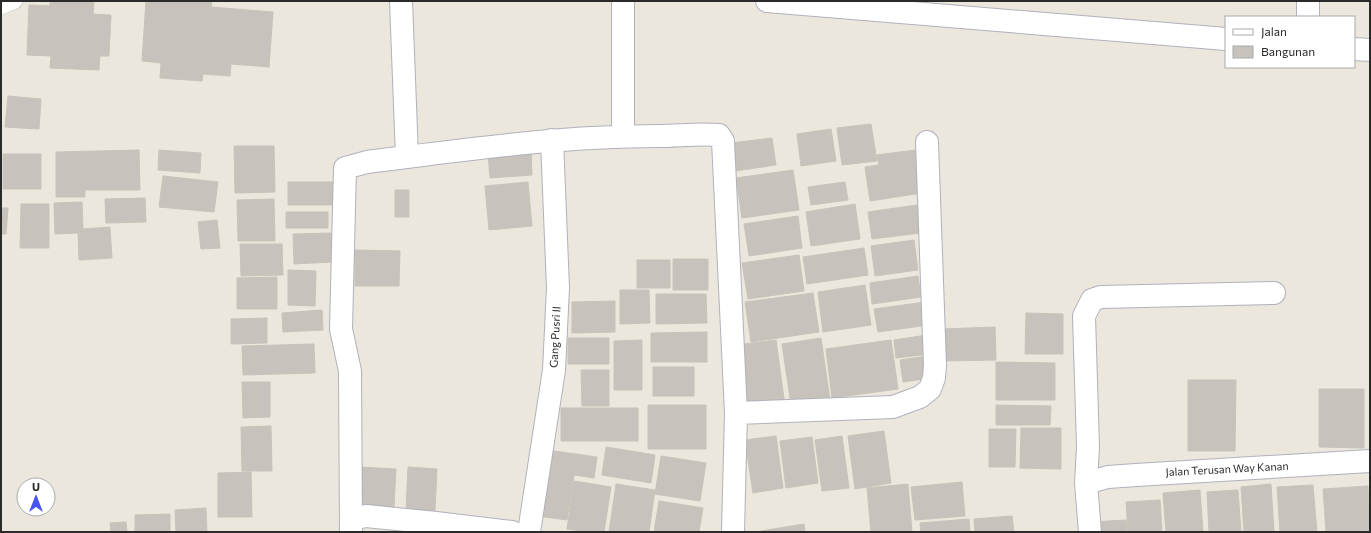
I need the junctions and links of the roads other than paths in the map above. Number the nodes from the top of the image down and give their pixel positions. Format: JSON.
{"nodes":[{"id":1,"x":15,"y":1,"type":"edge"},
{"id":2,"x":401,"y":1,"type":"edge"},
{"id":3,"x":623,"y":1,"type":"edge"},
{"id":4,"x":767,"y":1,"type":"edge"},
{"id":5,"x":1308,"y":1,"type":"edge"},
{"id":6,"x":1,"y":7,"type":"edge"},
{"id":7,"x":1308,"y":16,"type":"edge"},
{"id":8,"x":1225,"y":39,"type":"edge"},
{"id":9,"x":1355,"y":49,"type":"edge"},
{"id":10,"x":1370,"y":50,"type":"edge"},
{"id":11,"x":623,"y":136,"type":"junction"},
{"id":12,"x":552,"y":140,"type":"junction"},
{"id":13,"x":927,"y":142,"type":"dead end"},
{"id":14,"x":407,"y":157,"type":"junction"},
{"id":15,"x":1274,"y":293,"type":"dead end"},
{"id":16,"x":736,"y":413,"type":"junction"},
{"id":17,"x":1370,"y":461,"type":"edge"},
{"id":18,"x":1086,"y":484,"type":"junction"},
{"id":19,"x":435,"y":527,"type":"edge"},
{"id":20,"x":351,"y":529,"type":"edge"},
{"id":21,"x":512,"y":532,"type":"edge"},
{"id":22,"x":529,"y":532,"type":"edge"},
{"id":23,"x":733,"y":532,"type":"edge"},
{"id":24,"x":1090,"y":532,"type":"edge"}],
"edges":[{"from":1,"to":6,"type":"lane"},
{"from":2,"to":14,"type":"street"},
{"from":3,"to":11,"type":"street"},
{"from":4,"to":8,"type":"street"},
{"from":5,"to":7,"type":"street"},
{"from":9,"to":10,"type":"street"},
{"from":11,"to":12,"type":"street"},
{"from":11,"to":16,"type":"street"},
{"from":12,"to":14,"type":"street"},
{"from":12,"to":22,"type":"street","name":"Gang Pusri II"},
{"from":13,"to":16,"type":"street"},
{"from":14,"to":20,"type":"street"},
{"from":15,"to":18,"type":"street"},
{"from":16,"to":23,"type":"street"},
{"from":17,"to":18,"type":"street","name":"Jalan Terusan Way Kanan"},
{"from":18,"to":24,"type":"street"},
{"from":19,"to":20,"type":"street"},
{"from":19,"to":21,"type":"street"}]}
